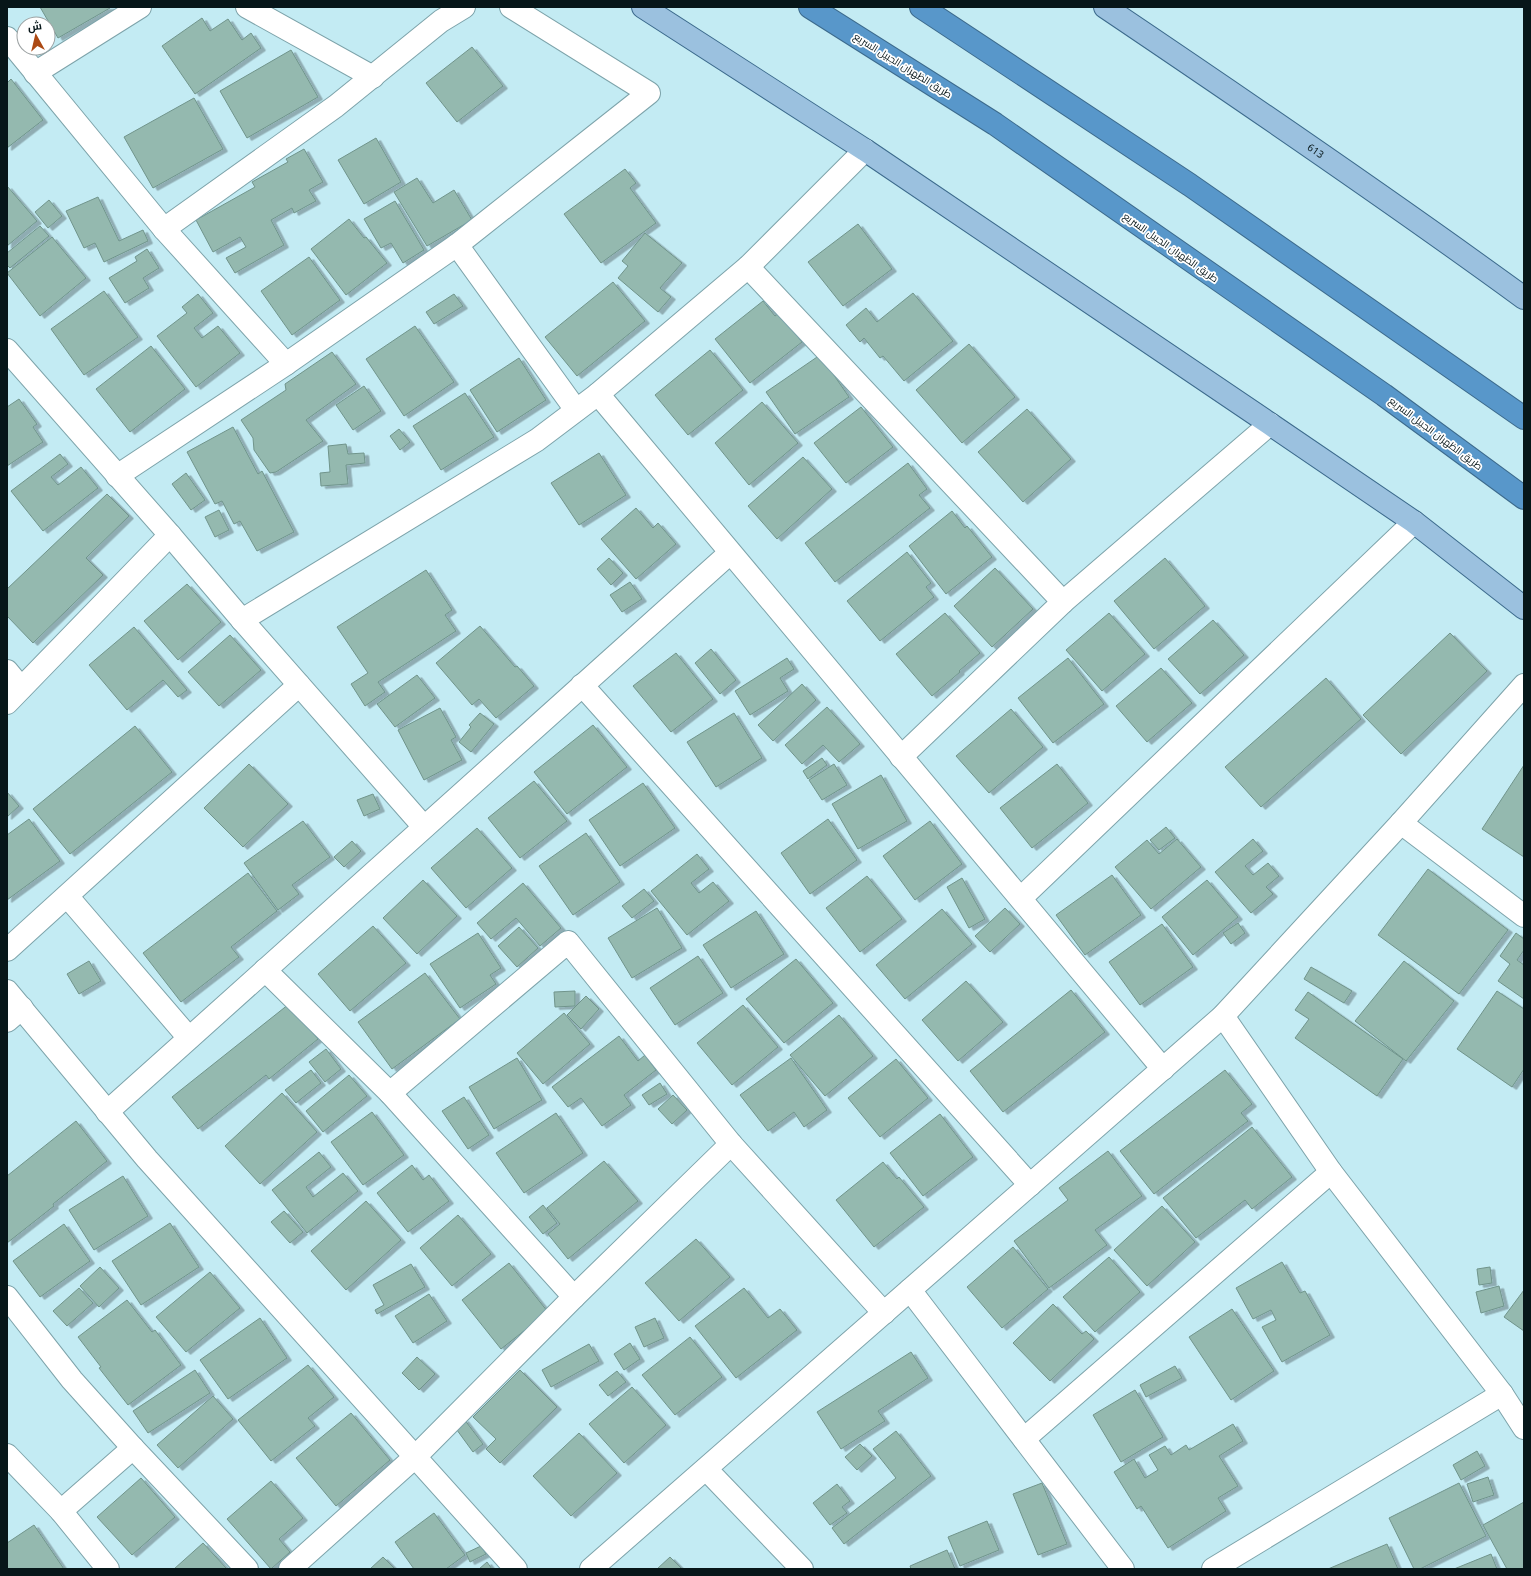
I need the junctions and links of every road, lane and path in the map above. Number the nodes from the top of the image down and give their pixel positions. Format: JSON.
{"nodes":[{"id":1,"x":140,"y":7,"type":"edge"},
{"id":2,"x":247,"y":7,"type":"edge"},
{"id":3,"x":464,"y":7,"type":"edge"},
{"id":4,"x":511,"y":7,"type":"edge"},
{"id":5,"x":642,"y":7,"type":"edge"},
{"id":6,"x":810,"y":7,"type":"edge"},
{"id":7,"x":921,"y":7,"type":"edge"},
{"id":8,"x":1105,"y":7,"type":"edge"},
{"id":9,"x":7,"y":38,"type":"edge"},
{"id":10,"x":35,"y":73,"type":"junction"},
{"id":11,"x":373,"y":77,"type":"junction"},
{"id":12,"x":865,"y":150,"type":"junction"},
{"id":13,"x":164,"y":229,"type":"junction"},
{"id":14,"x":457,"y":245,"type":"junction"},
{"id":15,"x":748,"y":267,"type":"junction"},
{"id":16,"x":1524,"y":298,"type":"edge"},
{"id":17,"x":7,"y":350,"type":"edge"},
{"id":18,"x":286,"y":364,"type":"junction"},
{"id":19,"x":598,"y":394,"type":"junction"},
{"id":20,"x":576,"y":410,"type":"junction"},
{"id":21,"x":1524,"y":418,"type":"edge"},
{"id":22,"x":1270,"y":424,"type":"junction"},
{"id":23,"x":117,"y":476,"type":"junction"},
{"id":24,"x":1524,"y":498,"type":"edge"},
{"id":25,"x":1414,"y":522,"type":"junction"},
{"id":26,"x":170,"y":535,"type":"junction"},
{"id":27,"x":730,"y":553,"type":"junction"},
{"id":28,"x":1063,"y":602,"type":"junction"},
{"id":29,"x":1524,"y":608,"type":"edge"},
{"id":30,"x":242,"y":620,"type":"junction"},
{"id":31,"x":7,"y":671,"type":"edge"},
{"id":32,"x":299,"y":685,"type":"junction"},
{"id":33,"x":582,"y":685,"type":"junction"},
{"id":34,"x":1524,"y":685,"type":"edge"},
{"id":35,"x":14,"y":695,"type":"edge"},
{"id":36,"x":901,"y":757,"type":"junction"},
{"id":37,"x":1401,"y":824,"type":"junction"},
{"id":38,"x":424,"y":827,"type":"junction"},
{"id":39,"x":67,"y":896,"type":"junction"},
{"id":40,"x":1021,"y":898,"type":"junction"},
{"id":41,"x":1524,"y":916,"type":"edge"},
{"id":42,"x":7,"y":950,"type":"edge"},
{"id":43,"x":265,"y":970,"type":"junction"},
{"id":44,"x":7,"y":991,"type":"edge"},
{"id":45,"x":14,"y":1015,"type":"edge"},
{"id":46,"x":1223,"y":1016,"type":"junction"},
{"id":47,"x":189,"y":1038,"type":"junction"},
{"id":48,"x":1163,"y":1069,"type":"junction"},
{"id":49,"x":390,"y":1092,"type":"junction"},
{"id":50,"x":108,"y":1112,"type":"junction"},
{"id":51,"x":731,"y":1144,"type":"junction"},
{"id":52,"x":1331,"y":1172,"type":"junction"},
{"id":53,"x":1030,"y":1185,"type":"junction"},
{"id":54,"x":910,"y":1290,"type":"junction"},
{"id":55,"x":7,"y":1297,"type":"edge"},
{"id":56,"x":574,"y":1297,"type":"junction"},
{"id":57,"x":884,"y":1313,"type":"junction"},
{"id":58,"x":1502,"y":1394,"type":"junction"},
{"id":59,"x":1524,"y":1428,"type":"edge"},
{"id":60,"x":1024,"y":1439,"type":"junction"},
{"id":61,"x":133,"y":1448,"type":"junction"},
{"id":62,"x":7,"y":1455,"type":"edge"},
{"id":63,"x":415,"y":1457,"type":"junction"},
{"id":64,"x":706,"y":1469,"type":"junction"},
{"id":65,"x":61,"y":1511,"type":"junction"},
{"id":66,"x":108,"y":1569,"type":"edge"},
{"id":67,"x":247,"y":1569,"type":"edge"},
{"id":68,"x":290,"y":1569,"type":"edge"},
{"id":69,"x":516,"y":1569,"type":"edge"},
{"id":70,"x":592,"y":1569,"type":"edge"},
{"id":71,"x":802,"y":1569,"type":"edge"},
{"id":72,"x":1123,"y":1569,"type":"edge"},
{"id":73,"x":1213,"y":1569,"type":"edge"}],
"edges":[{"from":1,"to":10,"type":"street"},
{"from":2,"to":11,"type":"street"},
{"from":3,"to":11,"type":"street"},
{"from":4,"to":14,"type":"street"},
{"from":5,"to":12,"type":"main road"},
{"from":6,"to":24,"type":"highway","name":"طريق الظهران الجبيل السريع"},
{"from":7,"to":21,"type":"highway"},
{"from":8,"to":16,"type":"main road","name":"613"},
{"from":9,"to":10,"type":"street"},
{"from":10,"to":13,"type":"street"},
{"from":11,"to":13,"type":"street"},
{"from":12,"to":15,"type":"street"},
{"from":12,"to":22,"type":"main road"},
{"from":13,"to":18,"type":"street"},
{"from":14,"to":18,"type":"street"},
{"from":14,"to":20,"type":"street"},
{"from":15,"to":19,"type":"street"},
{"from":15,"to":28,"type":"street"},
{"from":17,"to":23,"type":"street"},
{"from":18,"to":23,"type":"street"},
{"from":19,"to":20,"type":"street"},
{"from":19,"to":27,"type":"street"},
{"from":20,"to":30,"type":"street"},
{"from":22,"to":25,"type":"main road"},
{"from":22,"to":28,"type":"street"},
{"from":23,"to":26,"type":"street"},
{"from":25,"to":29,"type":"main road"},
{"from":25,"to":40,"type":"street"},
{"from":26,"to":30,"type":"street"},
{"from":26,"to":35,"type":"street"},
{"from":27,"to":33,"type":"street"},
{"from":27,"to":36,"type":"street"},
{"from":28,"to":36,"type":"street"},
{"from":30,"to":32,"type":"street"},
{"from":31,"to":35,"type":"street"},
{"from":32,"to":38,"type":"street"},
{"from":32,"to":39,"type":"street"},
{"from":33,"to":38,"type":"street"},
{"from":33,"to":53,"type":"street"},
{"from":34,"to":37,"type":"street"},
{"from":36,"to":40,"type":"street"},
{"from":37,"to":41,"type":"street"},
{"from":37,"to":46,"type":"street"},
{"from":38,"to":43,"type":"street"},
{"from":39,"to":42,"type":"street"},
{"from":39,"to":47,"type":"street"},
{"from":40,"to":48,"type":"street"},
{"from":43,"to":47,"type":"street"},
{"from":43,"to":49,"type":"street"},
{"from":44,"to":45,"type":"street"},
{"from":45,"to":50,"type":"street"},
{"from":46,"to":48,"type":"street"},
{"from":46,"to":52,"type":"street"},
{"from":47,"to":50,"type":"street"},
{"from":48,"to":53,"type":"street"},
{"from":49,"to":51,"type":"street"},
{"from":49,"to":56,"type":"street"},
{"from":50,"to":63,"type":"street"},
{"from":51,"to":56,"type":"street"},
{"from":51,"to":57,"type":"street"},
{"from":52,"to":58,"type":"street"},
{"from":52,"to":60,"type":"street"},
{"from":53,"to":54,"type":"street"},
{"from":54,"to":57,"type":"street"},
{"from":54,"to":60,"type":"street"},
{"from":55,"to":61,"type":"street"},
{"from":56,"to":63,"type":"street"},
{"from":57,"to":64,"type":"street"},
{"from":58,"to":59,"type":"street"},
{"from":58,"to":73,"type":"street"},
{"from":60,"to":72,"type":"street"},
{"from":61,"to":65,"type":"street"},
{"from":61,"to":67,"type":"street"},
{"from":62,"to":65,"type":"street"},
{"from":63,"to":68,"type":"street"},
{"from":63,"to":69,"type":"street"},
{"from":64,"to":70,"type":"street"},
{"from":64,"to":71,"type":"street"},
{"from":65,"to":66,"type":"street"}]}
